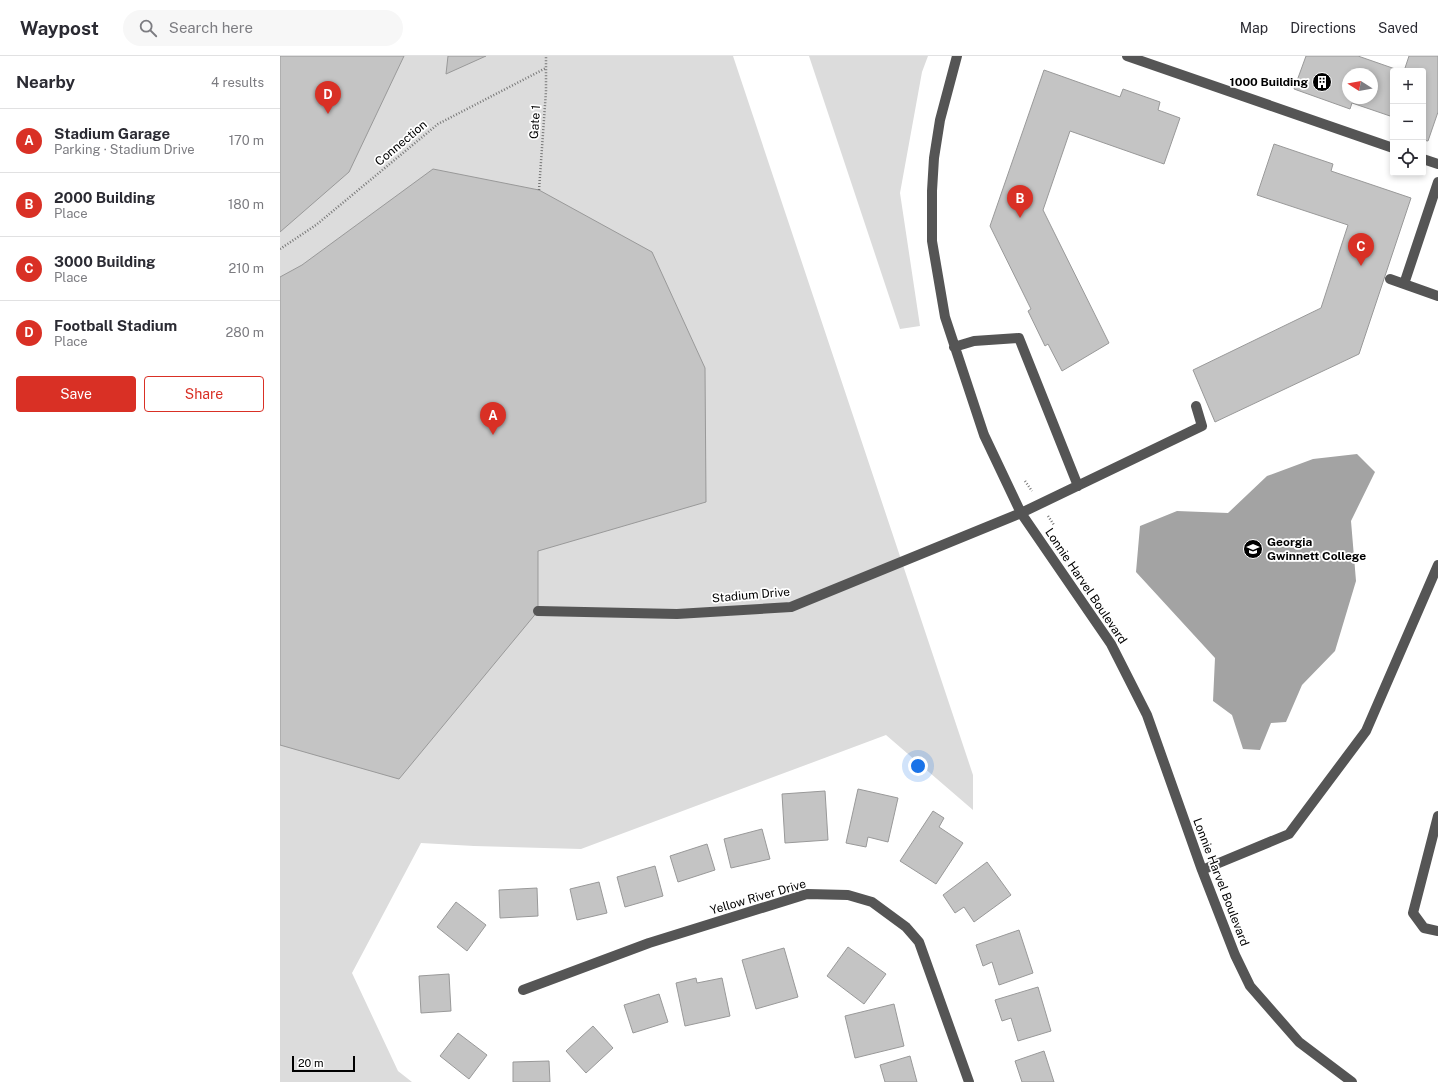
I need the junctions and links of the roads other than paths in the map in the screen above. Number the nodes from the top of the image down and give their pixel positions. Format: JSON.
{"nodes":[{"id":1,"x":958,"y":56,"type":"edge"},
{"id":2,"x":1127,"y":56,"type":"edge"},
{"id":3,"x":1390,"y":147,"type":"edge"},
{"id":4,"x":1426,"y":160,"type":"edge"},
{"id":5,"x":1438,"y":164,"type":"edge"},
{"id":6,"x":1438,"y":182,"type":"edge"},
{"id":7,"x":1390,"y":279,"type":"dead end"},
{"id":8,"x":1404,"y":284,"type":"junction"},
{"id":9,"x":1438,"y":296,"type":"edge"},
{"id":10,"x":954,"y":347,"type":"junction"},
{"id":11,"x":1196,"y":406,"type":"dead end"},
{"id":12,"x":1078,"y":486,"type":"junction"},
{"id":13,"x":1021,"y":512,"type":"junction"},
{"id":14,"x":1438,"y":565,"type":"edge"},
{"id":15,"x":538,"y":611,"type":"dead end"},
{"id":16,"x":1438,"y":816,"type":"edge"},
{"id":17,"x":1202,"y":870,"type":"junction"},
{"id":18,"x":1438,"y":931,"type":"edge"},
{"id":19,"x":523,"y":990,"type":"dead end"},
{"id":20,"x":969,"y":1082,"type":"edge"},
{"id":21,"x":1352,"y":1082,"type":"edge"}],
"edges":[{"from":1,"to":10,"type":"street","name":"Lonnie Harvel Boulevard"},
{"from":2,"to":3,"type":"street"},
{"from":4,"to":5,"type":"street"},
{"from":6,"to":8,"type":"street"},
{"from":7,"to":8,"type":"street"},
{"from":8,"to":9,"type":"street"},
{"from":10,"to":12,"type":"street"},
{"from":10,"to":13,"type":"street","name":"Lonnie Harvel Boulevard"},
{"from":11,"to":12,"type":"street","name":"Stadium Drive"},
{"from":12,"to":13,"type":"street","name":"Stadium Drive"},
{"from":13,"to":15,"type":"street","name":"Stadium Drive"},
{"from":13,"to":17,"type":"street","name":"Lonnie Harvel Boulevard"},
{"from":14,"to":17,"type":"street"},
{"from":16,"to":18,"type":"street"},
{"from":17,"to":21,"type":"street","name":"Lonnie Harvel Boulevard"},
{"from":19,"to":20,"type":"street","name":"Yellow River Drive"}]}
